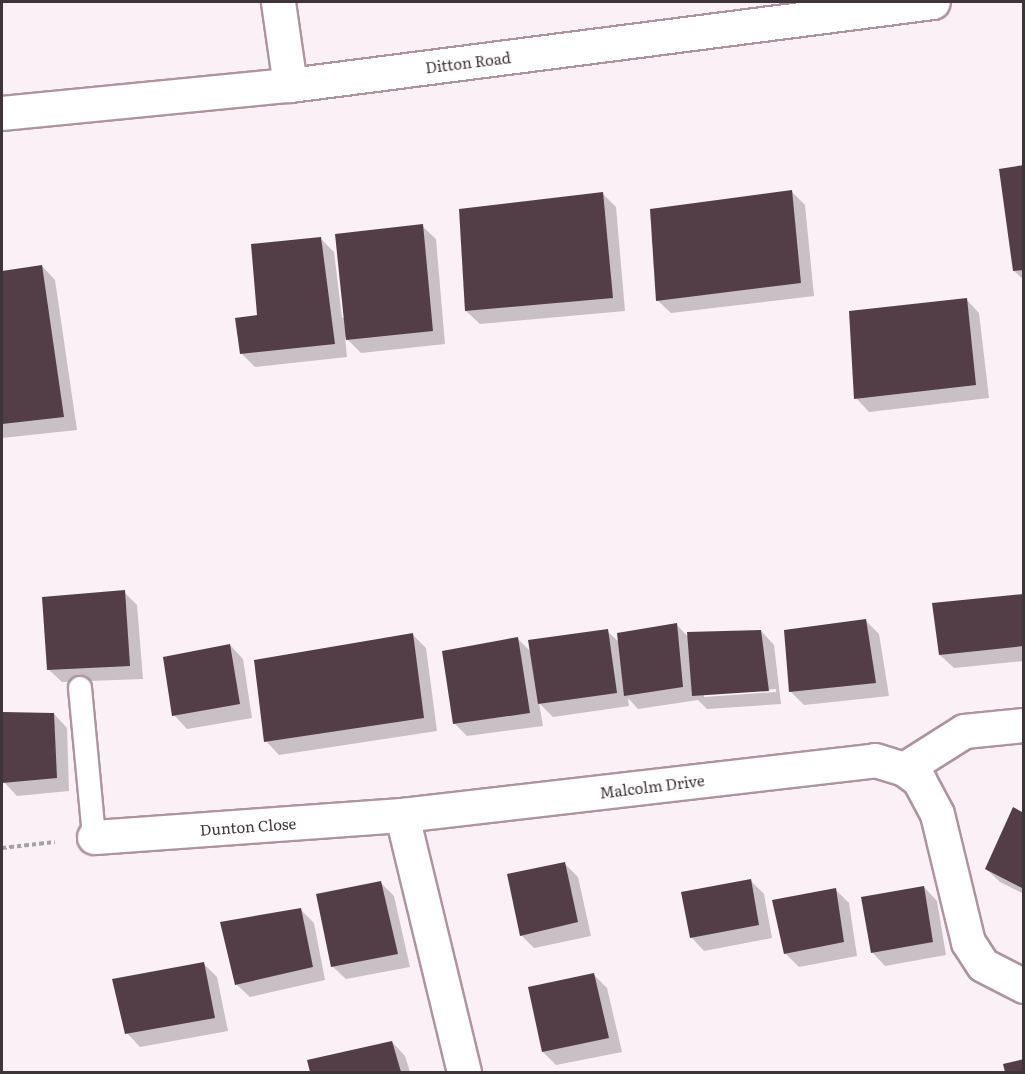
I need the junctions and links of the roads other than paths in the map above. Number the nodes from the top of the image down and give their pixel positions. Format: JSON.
{"nodes":[{"id":1,"x":279,"y":2,"type":"edge"},
{"id":2,"x":933,"y":2,"type":"edge"},
{"id":3,"x":290,"y":85,"type":"junction"},
{"id":4,"x":2,"y":113,"type":"edge"},
{"id":5,"x":80,"y":688,"type":"dead end"},
{"id":6,"x":1023,"y":725,"type":"edge"},
{"id":7,"x":904,"y":770,"type":"junction"},
{"id":8,"x":402,"y":815,"type":"junction"},
{"id":9,"x":94,"y":837,"type":"joint"},
{"id":10,"x":1023,"y":986,"type":"edge"},
{"id":11,"x":464,"y":1072,"type":"edge"}],
"edges":[{"from":1,"to":3,"type":"street"},
{"from":2,"to":3,"type":"street","name":"Ditton Road"},
{"from":3,"to":4,"type":"street","name":"Ditton Road"},
{"from":5,"to":9,"type":"lane"},
{"from":6,"to":7,"type":"street"},
{"from":7,"to":8,"type":"street","name":"Malcolm Drive"},
{"from":7,"to":10,"type":"street","name":"Malcolm Drive"},
{"from":8,"to":9,"type":"street","name":"Dunton Close"},
{"from":8,"to":11,"type":"street"}]}
